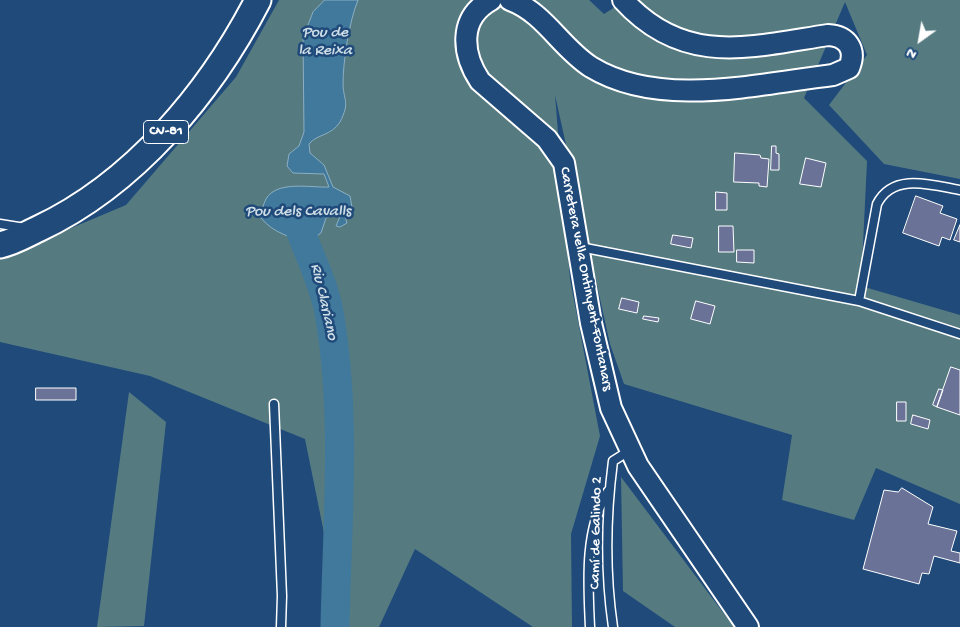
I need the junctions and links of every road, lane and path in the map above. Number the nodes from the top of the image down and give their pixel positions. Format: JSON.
{"nodes":[{"id":1,"x":258,"y":0,"type":"edge"},
{"id":2,"x":491,"y":0,"type":"edge"},
{"id":3,"x":510,"y":0,"type":"edge"},
{"id":4,"x":623,"y":0,"type":"edge"},
{"id":5,"x":960,"y":190,"type":"edge"},
{"id":6,"x":0,"y":224,"type":"edge"},
{"id":7,"x":37,"y":229,"type":"junction"},
{"id":8,"x":0,"y":233,"type":"edge"},
{"id":9,"x":0,"y":245,"type":"edge"},
{"id":10,"x":579,"y":247,"type":"junction"},
{"id":11,"x":859,"y":301,"type":"junction"},
{"id":12,"x":960,"y":334,"type":"edge"},
{"id":13,"x":274,"y":404,"type":"dead end"},
{"id":14,"x":631,"y":450,"type":"junction"},
{"id":15,"x":609,"y":490,"type":"junction"},
{"id":16,"x":280,"y":627,"type":"edge"},
{"id":17,"x":590,"y":627,"type":"edge"},
{"id":18,"x":613,"y":627,"type":"edge"},
{"id":19,"x":748,"y":627,"type":"edge"}],
"edges":[{"from":1,"to":7,"type":"main road","number":"CV-81"},
{"from":2,"to":10,"type":"street","name":"Carretera vella Ontinyent-Fontanars"},
{"from":3,"to":4,"type":"street"},
{"from":5,"to":11,"type":"lane"},
{"from":6,"to":7,"type":"lane"},
{"from":7,"to":8,"type":"main road","number":"CV-81"},
{"from":7,"to":9,"type":"main road","number":"CV-81"},
{"from":10,"to":11,"type":"lane"},
{"from":10,"to":14,"type":"street","name":"Carretera vella Ontinyent-Fontanars"},
{"from":11,"to":12,"type":"lane"},
{"from":13,"to":16,"type":"lane"},
{"from":14,"to":15,"type":"lane","name":"Camí de Galindo 2"},
{"from":14,"to":19,"type":"street","name":"Carretera vella Ontinyent-Fontanars"},
{"from":15,"to":17,"type":"lane"},
{"from":15,"to":18,"type":"lane","name":"Camí de Galindo 2"}]}
